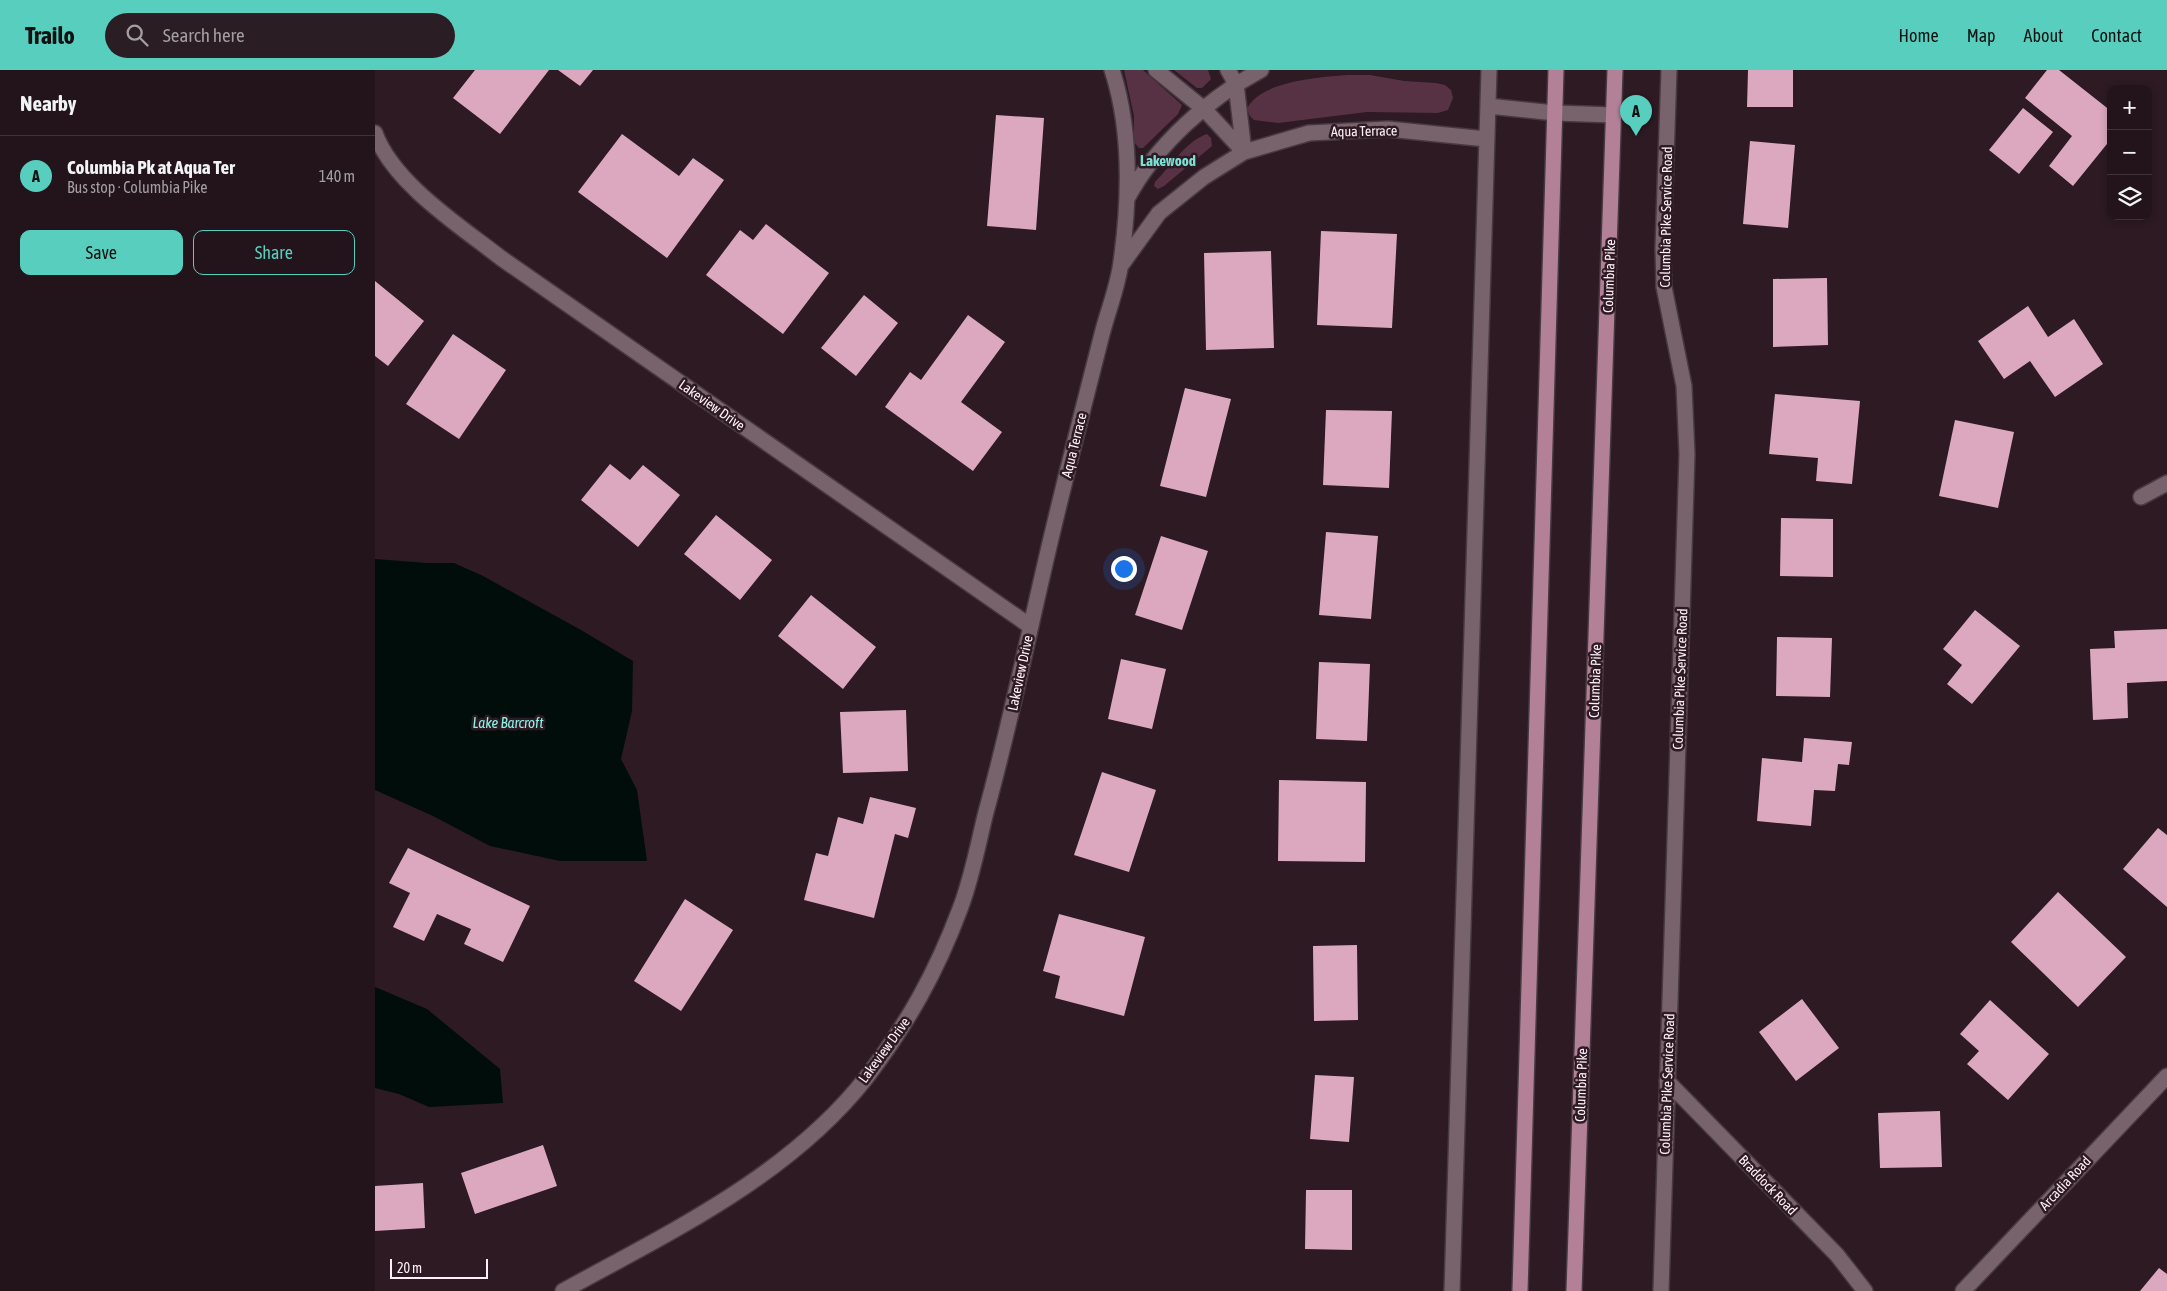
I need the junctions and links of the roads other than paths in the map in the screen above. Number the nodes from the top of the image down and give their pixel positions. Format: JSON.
{"nodes":[{"id":1,"x":1112,"y":70,"type":"edge"},
{"id":2,"x":1156,"y":70,"type":"edge"},
{"id":3,"x":1228,"y":70,"type":"edge"},
{"id":4,"x":1261,"y":70,"type":"edge"},
{"id":5,"x":1489,"y":70,"type":"edge"},
{"id":6,"x":1556,"y":70,"type":"edge"},
{"id":7,"x":1615,"y":70,"type":"edge"},
{"id":8,"x":1669,"y":70,"type":"edge"},
{"id":9,"x":1236,"y":84,"type":"junction"},
{"id":10,"x":1487,"y":106,"type":"junction"},
{"id":11,"x":1204,"y":109,"type":"junction"},
{"id":12,"x":1555,"y":113,"type":"junction"},
{"id":13,"x":1614,"y":115,"type":"junction"},
{"id":14,"x":375,"y":133,"type":"edge"},
{"id":15,"x":1487,"y":138,"type":"junction"},
{"id":16,"x":1244,"y":152,"type":"junction"},
{"id":17,"x":1126,"y":201,"type":"junction"},
{"id":18,"x":1121,"y":265,"type":"junction"},
{"id":19,"x":2167,"y":483,"type":"edge"},
{"id":20,"x":2141,"y":497,"type":"dead end"},
{"id":21,"x":1030,"y":626,"type":"junction"},
{"id":22,"x":2167,"y":1076,"type":"edge"},
{"id":23,"x":1667,"y":1081,"type":"junction"},
{"id":24,"x":563,"y":1291,"type":"edge"},
{"id":25,"x":1452,"y":1291,"type":"edge"},
{"id":26,"x":1520,"y":1291,"type":"edge"},
{"id":27,"x":1574,"y":1291,"type":"edge"},
{"id":28,"x":1661,"y":1291,"type":"edge"},
{"id":29,"x":1865,"y":1291,"type":"edge"},
{"id":30,"x":1963,"y":1291,"type":"edge"}],
"edges":[{"from":1,"to":17,"type":"street","name":"Aqua Terrace"},
{"from":2,"to":11,"type":"street"},
{"from":3,"to":9,"type":"street"},
{"from":4,"to":9,"type":"street","name":"Aqua Terrace"},
{"from":5,"to":10,"type":"street"},
{"from":6,"to":12,"type":"main road"},
{"from":7,"to":13,"type":"main road","name":"Columbia Pike"},
{"from":8,"to":23,"type":"street","name":"Columbia Pike Service Road"},
{"from":9,"to":11,"type":"street","name":"Aqua Terrace"},
{"from":9,"to":16,"type":"street"},
{"from":10,"to":12,"type":"street"},
{"from":10,"to":15,"type":"street"},
{"from":11,"to":16,"type":"street"},
{"from":11,"to":17,"type":"street","name":"Aqua Terrace"},
{"from":12,"to":13,"type":"street"},
{"from":12,"to":26,"type":"main road"},
{"from":13,"to":27,"type":"main road","name":"Columbia Pike"},
{"from":14,"to":21,"type":"street","name":"Lakeview Drive"},
{"from":15,"to":16,"type":"street","name":"Aqua Terrace"},
{"from":15,"to":25,"type":"street"},
{"from":16,"to":18,"type":"street","name":"Aqua Terrace"},
{"from":17,"to":18,"type":"street","name":"Aqua Terrace"},
{"from":18,"to":21,"type":"street","name":"Aqua Terrace"},
{"from":19,"to":20,"type":"street"},
{"from":21,"to":24,"type":"street","name":"Lakeview Drive"},
{"from":22,"to":30,"type":"street","name":"Arcadia Road"},
{"from":23,"to":28,"type":"street","name":"Columbia Pike Service Road"},
{"from":23,"to":29,"type":"street","name":"Braddock Road"}]}
